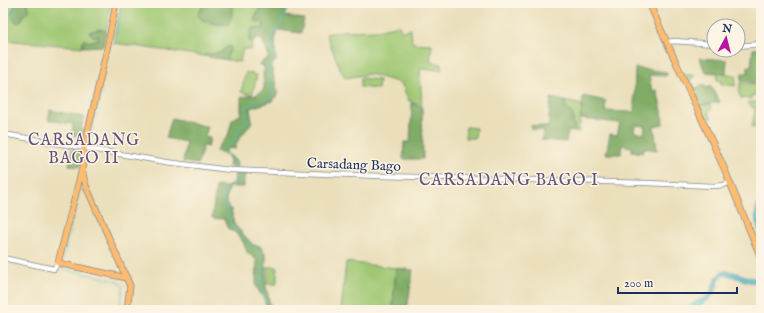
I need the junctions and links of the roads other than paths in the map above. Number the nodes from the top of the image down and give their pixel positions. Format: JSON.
{"nodes":[{"id":1,"x":116,"y":3,"type":"edge"},
{"id":2,"x":649,"y":3,"type":"edge"},
{"id":3,"x":667,"y":42,"type":"junction"},
{"id":4,"x":706,"y":43,"type":"edge"},
{"id":5,"x":761,"y":44,"type":"edge"},
{"id":6,"x":746,"y":45,"type":"edge"},
{"id":7,"x":3,"y":134,"type":"edge"},
{"id":8,"x":84,"y":148,"type":"junction"},
{"id":9,"x":82,"y":170,"type":"junction"},
{"id":10,"x":730,"y":182,"type":"junction"},
{"id":11,"x":78,"y":186,"type":"junction"},
{"id":12,"x":86,"y":186,"type":"junction"},
{"id":13,"x":3,"y":258,"type":"edge"},
{"id":14,"x":761,"y":258,"type":"edge"},
{"id":15,"x":58,"y":263,"type":"junction"},
{"id":16,"x":127,"y":278,"type":"junction"},
{"id":17,"x":127,"y":310,"type":"edge"}],
"edges":[{"from":1,"to":8,"type":"main road"},
{"from":2,"to":3,"type":"main road"},
{"from":3,"to":4,"type":"street"},
{"from":3,"to":10,"type":"main road"},
{"from":5,"to":6,"type":"street"},
{"from":7,"to":8,"type":"street","name":"Carsadang Bago"},
{"from":8,"to":9,"type":"main road"},
{"from":8,"to":10,"type":"street","name":"Carsadang Bago"},
{"from":9,"to":11,"type":"main road"},
{"from":9,"to":12,"type":"main road"},
{"from":10,"to":14,"type":"main road"},
{"from":11,"to":12,"type":"main road"},
{"from":11,"to":15,"type":"main road"},
{"from":12,"to":16,"type":"main road"},
{"from":13,"to":15,"type":"street"},
{"from":15,"to":16,"type":"main road"},
{"from":16,"to":17,"type":"main road"}]}
